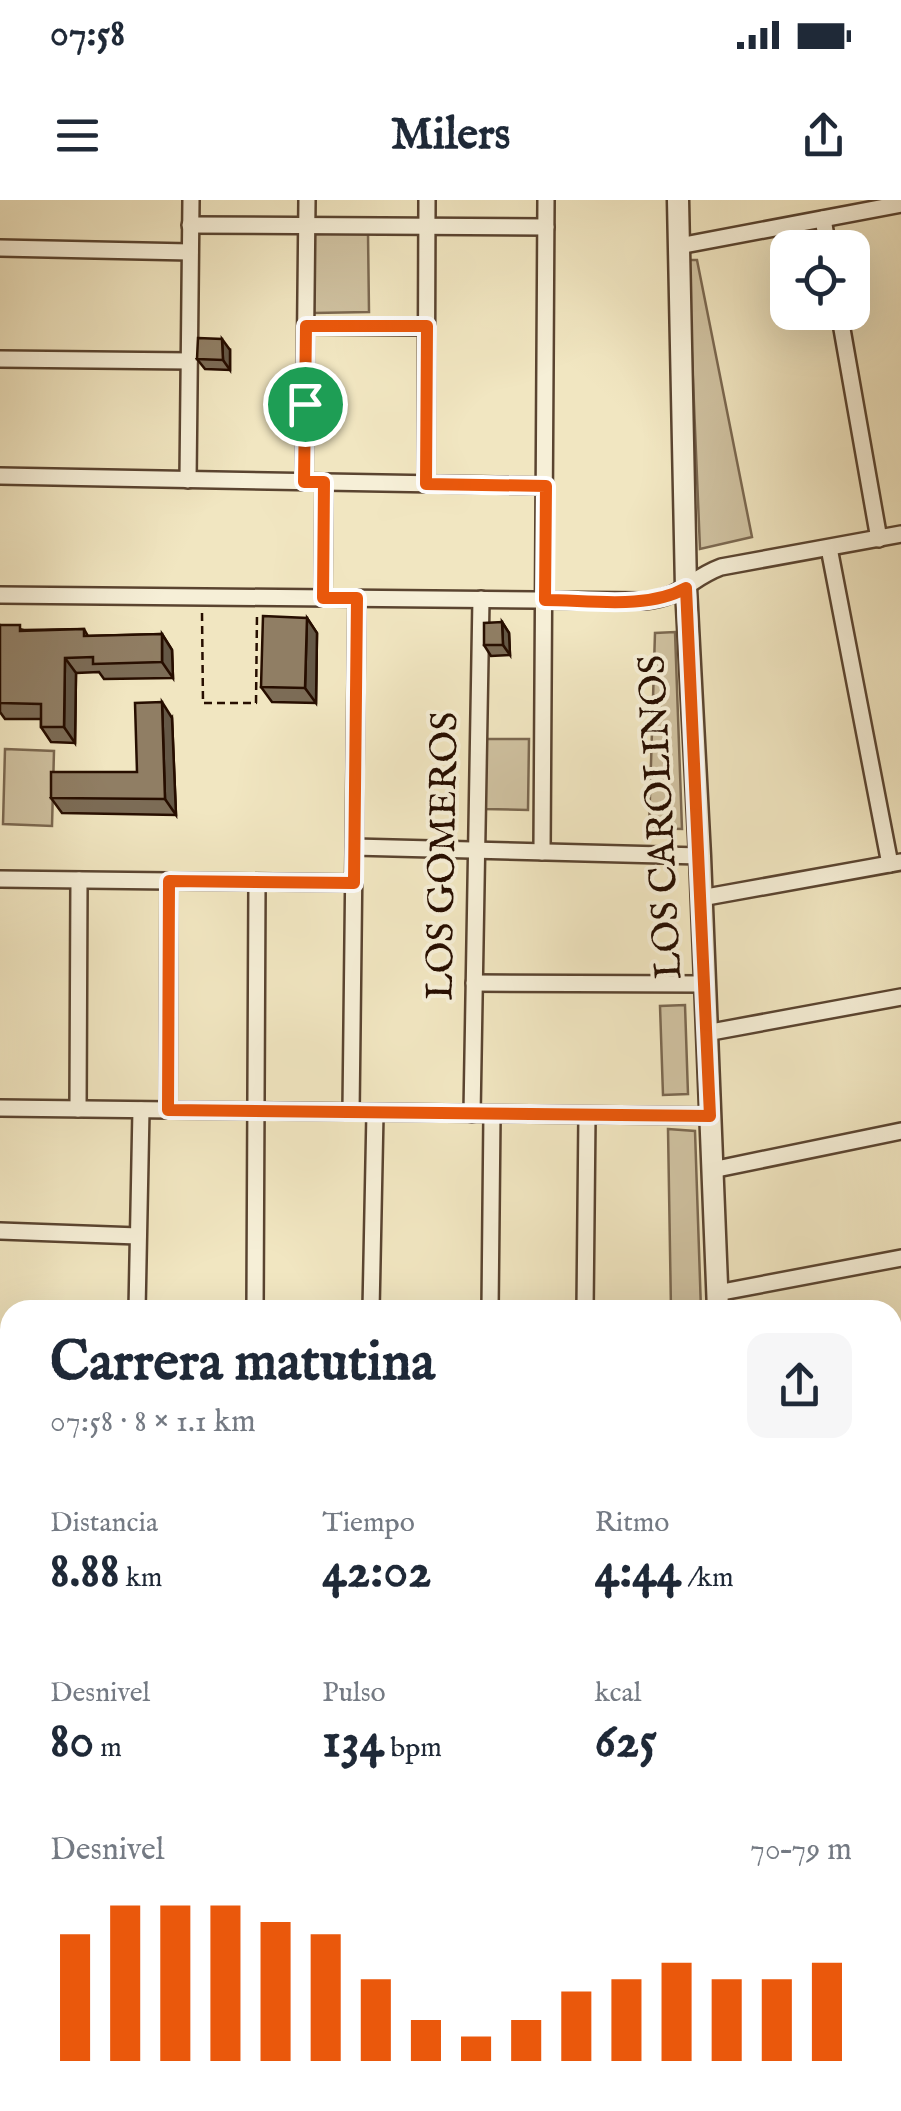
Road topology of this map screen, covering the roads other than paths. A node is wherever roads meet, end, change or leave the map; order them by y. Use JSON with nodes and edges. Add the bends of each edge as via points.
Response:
{"nodes":[{"id":1,"x":190,"y":200,"type":"edge"},
{"id":2,"x":307,"y":200,"type":"edge"},
{"id":3,"x":428,"y":200,"type":"edge"},
{"id":4,"x":546,"y":200,"type":"edge"},
{"id":5,"x":678,"y":200,"type":"edge"},
{"id":6,"x":901,"y":204,"type":"edge"},
{"id":7,"x":823,"y":219,"type":"junction"},
{"id":8,"x":190,"y":226,"type":"junction"},
{"id":9,"x":307,"y":226,"type":"junction"},
{"id":10,"x":427,"y":226,"type":"junction"},
{"id":11,"x":546,"y":227,"type":"junction"},
{"id":12,"x":825,"y":230,"type":"edge"},
{"id":13,"x":679,"y":246,"type":"junction"},
{"id":14,"x":0,"y":248,"type":"edge"},
{"id":15,"x":190,"y":252,"type":"junction"},
{"id":16,"x":306,"y":326,"type":"junction"},
{"id":17,"x":427,"y":326,"type":"junction"},
{"id":18,"x":842,"y":330,"type":"edge"},
{"id":19,"x":0,"y":359,"type":"edge"},
{"id":20,"x":189,"y":361,"type":"junction"},
{"id":21,"x":0,"y":476,"type":"edge"},
{"id":22,"x":188,"y":480,"type":"junction"},
{"id":23,"x":304,"y":482,"type":"junction"},
{"id":24,"x":324,"y":482,"type":"junction"},
{"id":25,"x":426,"y":484,"type":"junction"},
{"id":26,"x":546,"y":486,"type":"junction"},
{"id":27,"x":901,"y":534,"type":"edge"},
{"id":28,"x":879,"y":539,"type":"junction"},
{"id":29,"x":830,"y":548,"type":"junction"},
{"id":30,"x":686,"y":588,"type":"junction"},
{"id":31,"x":0,"y":595,"type":"edge"},
{"id":32,"x":323,"y":598,"type":"junction"},
{"id":33,"x":357,"y":598,"type":"junction"},
{"id":34,"x":481,"y":600,"type":"junction"},
{"id":35,"x":545,"y":600,"type":"junction"},
{"id":36,"x":354,"y":847,"type":"junction"},
{"id":37,"x":476,"y":850,"type":"junction"},
{"id":38,"x":542,"y":852,"type":"junction"},
{"id":39,"x":700,"y":856,"type":"junction"},
{"id":40,"x":896,"y":863,"type":"edge"},
{"id":41,"x":0,"y":879,"type":"edge"},
{"id":42,"x":79,"y":880,"type":"junction"},
{"id":43,"x":169,"y":881,"type":"junction"},
{"id":44,"x":258,"y":882,"type":"junction"},
{"id":45,"x":354,"y":883,"type":"junction"},
{"id":46,"x":701,"y":898,"type":"junction"},
{"id":47,"x":474,"y":983,"type":"junction"},
{"id":48,"x":705,"y":984,"type":"junction"},
{"id":49,"x":901,"y":997,"type":"edge"},
{"id":50,"x":706,"y":1034,"type":"junction"},
{"id":51,"x":0,"y":1108,"type":"edge"},
{"id":52,"x":78,"y":1109,"type":"junction"},
{"id":53,"x":141,"y":1110,"type":"junction"},
{"id":54,"x":168,"y":1110,"type":"junction"},
{"id":55,"x":256,"y":1111,"type":"junction"},
{"id":56,"x":352,"y":1112,"type":"junction"},
{"id":57,"x":375,"y":1113,"type":"junction"},
{"id":58,"x":472,"y":1114,"type":"junction"},
{"id":59,"x":492,"y":1114,"type":"junction"},
{"id":60,"x":587,"y":1115,"type":"junction"},
{"id":61,"x":710,"y":1116,"type":"junction"},
{"id":62,"x":901,"y":1131,"type":"edge"},
{"id":63,"x":712,"y":1170,"type":"junction"},
{"id":64,"x":0,"y":1231,"type":"edge"},
{"id":65,"x":138,"y":1236,"type":"junction"},
{"id":66,"x":901,"y":1258,"type":"edge"},
{"id":67,"x":136,"y":1300,"type":"edge"},
{"id":68,"x":255,"y":1300,"type":"edge"},
{"id":69,"x":371,"y":1300,"type":"edge"},
{"id":70,"x":490,"y":1300,"type":"edge"},
{"id":71,"x":584,"y":1300,"type":"edge"},
{"id":72,"x":718,"y":1300,"type":"edge"},
{"id":73,"x":726,"y":1300,"type":"edge"}],
"edges":[{"from":1,"to":8,"type":"street"},
{"from":2,"to":9,"type":"street"},
{"from":3,"to":10,"type":"street"},
{"from":4,"to":11,"type":"street"},
{"from":5,"to":13,"type":"street","name":"LOS CAROLINOS"},
{"from":6,"to":7,"type":"street"},
{"from":7,"to":12,"type":"street"},
{"from":7,"to":13,"type":"street"},
{"from":8,"to":9,"type":"street"},
{"from":8,"to":15,"type":"street"},
{"from":9,"to":10,"type":"street"},
{"from":9,"to":16,"type":"street"},
{"from":10,"to":11,"type":"street"},
{"from":10,"to":17,"type":"street"},
{"from":11,"to":26,"type":"street"},
{"from":13,"to":30,"type":"street","name":"LOS CAROLINOS"},
{"from":14,"to":15,"type":"street"},
{"from":15,"to":20,"type":"street"},
{"from":16,"to":17,"type":"street"},
{"from":16,"to":23,"type":"street"},
{"from":17,"to":25,"type":"street"},
{"from":18,"to":28,"type":"street"},
{"from":19,"to":20,"type":"street"},
{"from":20,"to":22,"type":"street"},
{"from":21,"to":22,"type":"street"},
{"from":22,"to":23,"type":"street"},
{"from":23,"to":24,"type":"street"},
{"from":24,"to":25,"type":"street"},
{"from":24,"to":32,"type":"street"},
{"from":25,"to":26,"type":"street"},
{"from":26,"to":35,"type":"street"},
{"from":27,"to":28,"type":"street"},
{"from":28,"to":29,"type":"street"},
{"from":29,"to":30,"type":"street","via":[[721,568]]},
{"from":29,"to":40,"type":"street"},
{"from":30,"to":35,"type":"street","via":[[645,601]]},
{"from":30,"to":39,"type":"street","name":"LOS CAROLINOS"},
{"from":31,"to":32,"type":"street"},
{"from":32,"to":33,"type":"street"},
{"from":33,"to":34,"type":"street"},
{"from":33,"to":36,"type":"street"},
{"from":34,"to":35,"type":"street"},
{"from":34,"to":37,"type":"street","name":"LOS GOMEROS"},
{"from":35,"to":38,"type":"street"},
{"from":36,"to":37,"type":"street"},
{"from":36,"to":45,"type":"street"},
{"from":37,"to":38,"type":"street"},
{"from":37,"to":47,"type":"street","name":"LOS GOMEROS"},
{"from":38,"to":39,"type":"street"},
{"from":39,"to":46,"type":"street","name":"LOS CAROLINOS"},
{"from":40,"to":46,"type":"street"},
{"from":41,"to":42,"type":"street"},
{"from":42,"to":43,"type":"street"},
{"from":42,"to":52,"type":"street"},
{"from":43,"to":44,"type":"street"},
{"from":43,"to":54,"type":"street"},
{"from":44,"to":45,"type":"street"},
{"from":44,"to":55,"type":"street"},
{"from":45,"to":56,"type":"street"},
{"from":46,"to":48,"type":"street","name":"LOS CAROLINOS"},
{"from":47,"to":48,"type":"street"},
{"from":47,"to":58,"type":"street","name":"LOS GOMEROS"},
{"from":48,"to":50,"type":"street","name":"LOS CAROLINOS"},
{"from":49,"to":50,"type":"street"},
{"from":50,"to":61,"type":"street","name":"LOS CAROLINOS"},
{"from":51,"to":52,"type":"street"},
{"from":52,"to":53,"type":"street"},
{"from":53,"to":54,"type":"street"},
{"from":53,"to":65,"type":"street"},
{"from":54,"to":55,"type":"street"},
{"from":55,"to":56,"type":"street"},
{"from":55,"to":68,"type":"street"},
{"from":56,"to":57,"type":"street"},
{"from":57,"to":58,"type":"street"},
{"from":57,"to":69,"type":"street"},
{"from":58,"to":59,"type":"street"},
{"from":59,"to":60,"type":"street"},
{"from":59,"to":70,"type":"street"},
{"from":60,"to":61,"type":"street"},
{"from":60,"to":71,"type":"street"},
{"from":61,"to":63,"type":"street","name":"LOS CAROLINOS"},
{"from":62,"to":63,"type":"street"},
{"from":63,"to":72,"type":"street","name":"LOS CAROLINOS"},
{"from":64,"to":65,"type":"street"},
{"from":65,"to":67,"type":"street"},
{"from":66,"to":73,"type":"street"}]}
